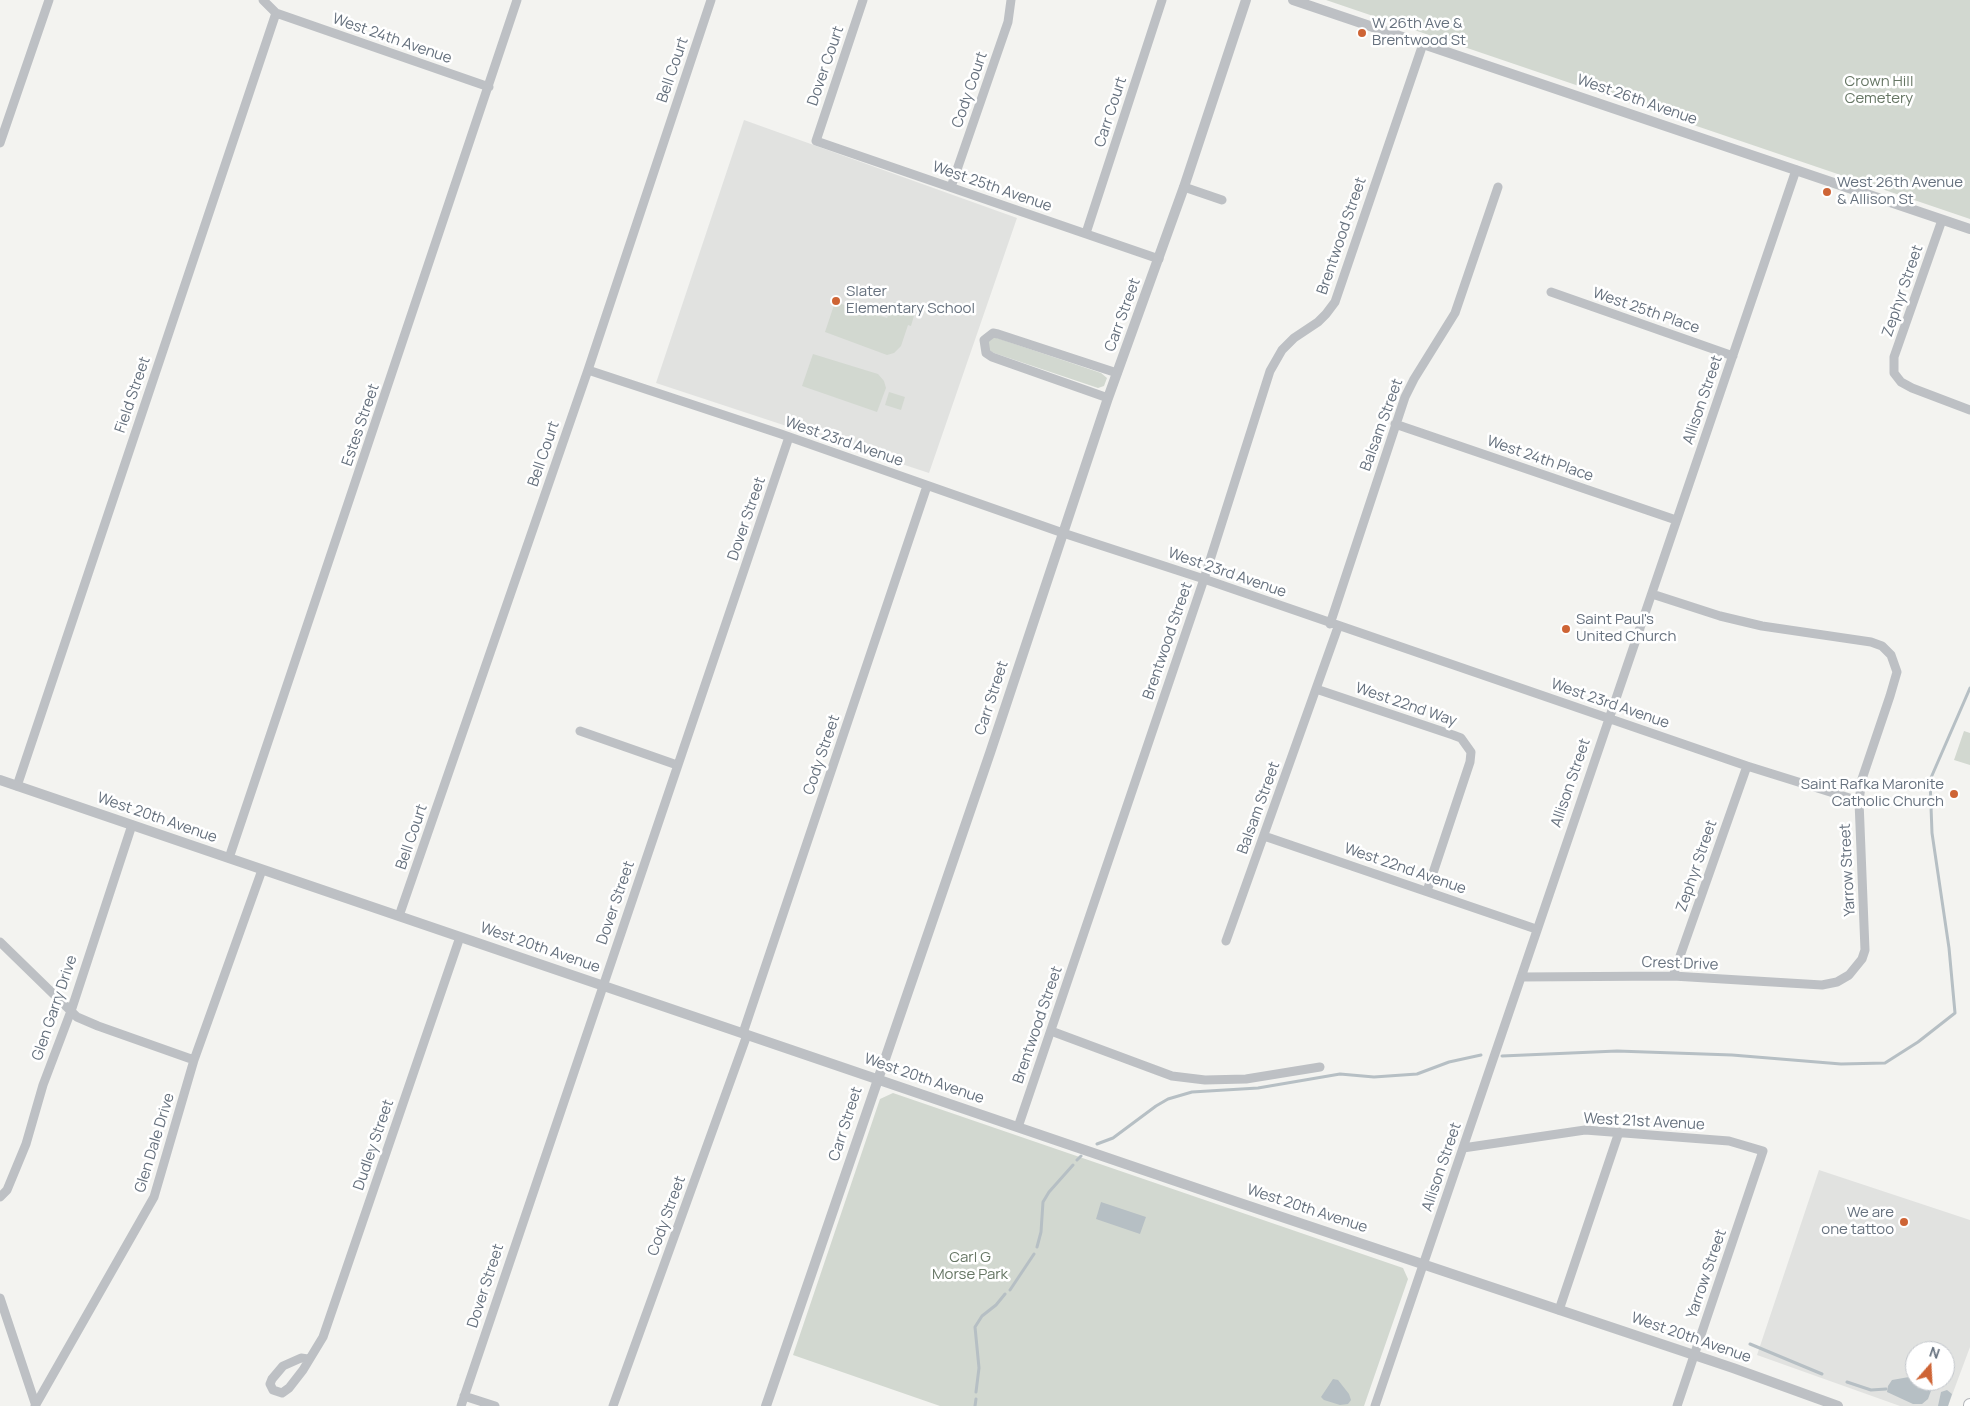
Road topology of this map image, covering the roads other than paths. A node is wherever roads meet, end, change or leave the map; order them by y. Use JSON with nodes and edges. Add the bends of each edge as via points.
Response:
{"nodes":[{"id":1,"x":48,"y":0,"type":"edge"},
{"id":2,"x":263,"y":0,"type":"edge"},
{"id":3,"x":517,"y":0,"type":"edge"},
{"id":4,"x":711,"y":0,"type":"edge"},
{"id":5,"x":863,"y":0,"type":"edge"},
{"id":6,"x":1011,"y":0,"type":"edge"},
{"id":7,"x":1162,"y":0,"type":"edge"},
{"id":8,"x":1246,"y":0,"type":"edge"},
{"id":9,"x":1293,"y":0,"type":"edge"},
{"id":10,"x":276,"y":14,"type":"junction"},
{"id":11,"x":1423,"y":44,"type":"junction"},
{"id":12,"x":489,"y":87,"type":"junction"},
{"id":13,"x":816,"y":141,"type":"joint"},
{"id":14,"x":0,"y":143,"type":"edge"},
{"id":15,"x":1796,"y":170,"type":"junction"},
{"id":16,"x":951,"y":187,"type":"junction"},
{"id":17,"x":1184,"y":187,"type":"junction"},
{"id":18,"x":1498,"y":187,"type":"dead end"},
{"id":19,"x":1222,"y":200,"type":"dead end"},
{"id":20,"x":1942,"y":220,"type":"junction"},
{"id":21,"x":1970,"y":230,"type":"edge"},
{"id":22,"x":1086,"y":232,"type":"junction"},
{"id":23,"x":1159,"y":259,"type":"junction"},
{"id":24,"x":1551,"y":292,"type":"dead end"},
{"id":25,"x":1733,"y":356,"type":"junction"},
{"id":26,"x":588,"y":370,"type":"junction"},
{"id":27,"x":1117,"y":373,"type":"junction"},
{"id":28,"x":1108,"y":398,"type":"junction"},
{"id":29,"x":1970,"y":410,"type":"edge"},
{"id":30,"x":1395,"y":424,"type":"junction"},
{"id":31,"x":789,"y":437,"type":"junction"},
{"id":32,"x":926,"y":486,"type":"junction"},
{"id":33,"x":1676,"y":520,"type":"junction"},
{"id":34,"x":1063,"y":533,"type":"junction"},
{"id":35,"x":1204,"y":579,"type":"junction"},
{"id":36,"x":1652,"y":594,"type":"junction"},
{"id":37,"x":1334,"y":625,"type":"junction"},
{"id":38,"x":1316,"y":690,"type":"junction"},
{"id":39,"x":1608,"y":718,"type":"junction"},
{"id":40,"x":580,"y":731,"type":"dead end"},
{"id":41,"x":677,"y":765,"type":"junction"},
{"id":42,"x":1747,"y":766,"type":"junction"},
{"id":43,"x":0,"y":780,"type":"edge"},
{"id":44,"x":16,"y":786,"type":"junction"},
{"id":45,"x":1858,"y":800,"type":"junction"},
{"id":46,"x":132,"y":825,"type":"junction"},
{"id":47,"x":1264,"y":836,"type":"junction"},
{"id":48,"x":229,"y":858,"type":"junction"},
{"id":49,"x":262,"y":870,"type":"junction"},
{"id":50,"x":1426,"y":891,"type":"junction"},
{"id":51,"x":399,"y":916,"type":"junction"},
{"id":52,"x":1536,"y":929,"type":"junction"},
{"id":53,"x":460,"y":937,"type":"junction"},
{"id":54,"x":1226,"y":941,"type":"dead end"},
{"id":55,"x":0,"y":942,"type":"edge"},
{"id":56,"x":1673,"y":976,"type":"junction"},
{"id":57,"x":1521,"y":977,"type":"junction"},
{"id":58,"x":1838,"y":982,"type":"joint"},
{"id":59,"x":602,"y":985,"type":"junction"},
{"id":60,"x":71,"y":1011,"type":"junction"},
{"id":61,"x":1051,"y":1031,"type":"junction"},
{"id":62,"x":745,"y":1034,"type":"junction"},
{"id":63,"x":194,"y":1060,"type":"junction"},
{"id":64,"x":1320,"y":1067,"type":"dead end"},
{"id":65,"x":877,"y":1079,"type":"junction"},
{"id":66,"x":1018,"y":1127,"type":"junction"},
{"id":67,"x":1619,"y":1132,"type":"junction"},
{"id":68,"x":1463,"y":1148,"type":"junction"},
{"id":69,"x":1763,"y":1152,"type":"joint"},
{"id":70,"x":0,"y":1197,"type":"edge"},
{"id":71,"x":1424,"y":1264,"type":"junction"},
{"id":72,"x":0,"y":1298,"type":"edge"},
{"id":73,"x":1560,"y":1310,"type":"junction"},
{"id":74,"x":1695,"y":1355,"type":"junction"},
{"id":75,"x":308,"y":1359,"type":"dead end"},
{"id":76,"x":464,"y":1396,"type":"junction"},
{"id":77,"x":1827,"y":1404,"type":"edge"},
{"id":78,"x":35,"y":1405,"type":"edge"},
{"id":79,"x":461,"y":1406,"type":"edge"},
{"id":80,"x":495,"y":1406,"type":"edge"},
{"id":81,"x":613,"y":1406,"type":"edge"},
{"id":82,"x":766,"y":1406,"type":"edge"},
{"id":83,"x":1375,"y":1406,"type":"edge"},
{"id":84,"x":1677,"y":1406,"type":"edge"},
{"id":85,"x":1838,"y":1406,"type":"edge"}],
"edges":[{"from":1,"to":14,"type":"street"},
{"from":2,"to":10,"type":"street","name":"West 24th Avenue"},
{"from":3,"to":12,"type":"street","name":"Estes Street"},
{"from":4,"to":26,"type":"street","name":"Bell Court"},
{"from":5,"to":13,"type":"street","name":"Dover Court"},
{"from":6,"to":16,"type":"street","name":"Cody Court","via":[[1008,22]]},
{"from":7,"to":22,"type":"street","name":"Carr Court"},
{"from":8,"to":17,"type":"street","name":"Carr Street"},
{"from":9,"to":11,"type":"street","name":"West 26th Avenue"},
{"from":10,"to":12,"type":"street","name":"West 24th Avenue"},
{"from":10,"to":44,"type":"street","name":"Field Street"},
{"from":11,"to":15,"type":"street","name":"West 26th Avenue"},
{"from":11,"to":35,"type":"street","name":"Brentwood Street","via":[[1335,302],[1318,322],[1282,350],[1270,371]]},
{"from":12,"to":48,"type":"street","name":"Estes Street"},
{"from":13,"to":16,"type":"street","name":"West 25th Avenue"},
{"from":15,"to":20,"type":"street","name":"West 26th Avenue"},
{"from":15,"to":25,"type":"street","name":"Allison Street"},
{"from":16,"to":22,"type":"street","name":"West 25th Avenue"},
{"from":17,"to":19,"type":"street"},
{"from":17,"to":23,"type":"street","name":"Carr Street"},
{"from":18,"to":30,"type":"street","name":"Balsam Street","via":[[1455,314],[1414,379]]},
{"from":20,"to":21,"type":"street","name":"West 26th Avenue"},
{"from":20,"to":29,"type":"street","name":"Zephyr Street","via":[[1894,357],[1894,373],[1912,388]]},
{"from":22,"to":23,"type":"street","name":"West 25th Avenue"},
{"from":23,"to":27,"type":"street","name":"Carr Street"},
{"from":24,"to":25,"type":"street","name":"West 25th Place"},
{"from":25,"to":33,"type":"street","name":"Allison Street"},
{"from":26,"to":31,"type":"street","name":"West 23rd Avenue"},
{"from":26,"to":51,"type":"street","name":"Bell Court"},
{"from":27,"to":28,"type":"street","name":"Carr Street"},
{"from":27,"to":28,"type":"street","via":[[998,334],[993,333],[984,340],[986,353],[992,357]]},
{"from":28,"to":34,"type":"street","name":"Carr Street"},
{"from":30,"to":33,"type":"street","name":"West 24th Place"},
{"from":30,"to":37,"type":"street","name":"Balsam Street"},
{"from":31,"to":32,"type":"street","name":"West 23rd Avenue"},
{"from":31,"to":41,"type":"street","name":"Dover Street"},
{"from":32,"to":34,"type":"street","name":"West 23rd Avenue"},
{"from":32,"to":62,"type":"street","name":"Cody Street"},
{"from":33,"to":36,"type":"street","name":"Allison Street"},
{"from":34,"to":35,"type":"street","name":"West 23rd Avenue"},
{"from":34,"to":65,"type":"street","name":"Carr Street"},
{"from":35,"to":37,"type":"street","name":"West 23rd Avenue"},
{"from":35,"to":61,"type":"street","name":"Brentwood Street"},
{"from":36,"to":39,"type":"street","name":"Allison Street"},
{"from":36,"to":45,"type":"street","name":"Yarrow Street","via":[[1762,626],[1871,642],[1891,654],[1897,672]]},
{"from":37,"to":38,"type":"street","name":"Balsam Street"},
{"from":37,"to":39,"type":"street","name":"West 23rd Avenue"},
{"from":38,"to":47,"type":"street","name":"Balsam Street"},
{"from":38,"to":50,"type":"street","name":"West 22nd Way","via":[[1461,738],[1471,752]]},
{"from":39,"to":42,"type":"street","name":"West 23rd Avenue"},
{"from":39,"to":52,"type":"street","name":"Allison Street"},
{"from":40,"to":41,"type":"street"},
{"from":41,"to":59,"type":"street","name":"Dover Street"},
{"from":42,"to":45,"type":"street","name":"West 23rd Avenue"},
{"from":42,"to":56,"type":"street","name":"Zephyr Street"},
{"from":43,"to":44,"type":"street","name":"West 20th Avenue"},
{"from":44,"to":46,"type":"street","name":"West 20th Avenue"},
{"from":45,"to":58,"type":"street","name":"Yarrow Street","via":[[1866,950],[1855,969]]},
{"from":46,"to":48,"type":"street","name":"West 20th Avenue"},
{"from":46,"to":60,"type":"street","name":"Glen Garry Drive"},
{"from":47,"to":50,"type":"street","name":"West 22nd Avenue"},
{"from":47,"to":54,"type":"street","name":"Balsam Street"},
{"from":48,"to":49,"type":"street","name":"West 20th Avenue"},
{"from":49,"to":51,"type":"street","name":"West 20th Avenue"},
{"from":49,"to":63,"type":"street","name":"Glen Dale Drive"},
{"from":50,"to":52,"type":"street","name":"West 22nd Avenue"},
{"from":51,"to":53,"type":"street","name":"West 20th Avenue"},
{"from":52,"to":57,"type":"street","name":"Allison Street"},
{"from":53,"to":59,"type":"street","name":"West 20th Avenue"},
{"from":53,"to":75,"type":"street","name":"Dudley Street","via":[[323,1337]]},
{"from":55,"to":60,"type":"street"},
{"from":56,"to":57,"type":"street","name":"Crest Drive"},
{"from":56,"to":58,"type":"street","name":"Crest Drive","via":[[1822,985]]},
{"from":57,"to":68,"type":"street","name":"Allison Street"},
{"from":59,"to":62,"type":"street","name":"West 20th Avenue"},
{"from":59,"to":76,"type":"street","name":"Dover Street"},
{"from":60,"to":63,"type":"street","via":[[98,1026]]},
{"from":60,"to":70,"type":"street","name":"Glen Garry Drive","via":[[43,1085],[26,1144],[7,1190]]},
{"from":61,"to":64,"type":"street","via":[[1172,1076],[1246,1080]]},
{"from":61,"to":66,"type":"street","name":"Brentwood Street"},
{"from":62,"to":65,"type":"street","name":"West 20th Avenue"},
{"from":62,"to":81,"type":"street","name":"Cody Street"},
{"from":63,"to":78,"type":"street","name":"Glen Dale Drive","via":[[154,1198]]},
{"from":65,"to":66,"type":"street","name":"West 20th Avenue"},
{"from":65,"to":82,"type":"street","name":"Carr Street"},
{"from":66,"to":71,"type":"street","name":"West 20th Avenue"},
{"from":67,"to":68,"type":"street","name":"West 21st Avenue","via":[[1585,1130]]},
{"from":67,"to":69,"type":"street","name":"West 21st Avenue","via":[[1729,1141]]},
{"from":67,"to":73,"type":"street"},
{"from":68,"to":71,"type":"street","name":"Allison Street"},
{"from":69,"to":74,"type":"street","name":"Yarrow Street"},
{"from":71,"to":73,"type":"street","name":"West 20th Avenue"},
{"from":71,"to":83,"type":"street","name":"Allison Street"},
{"from":72,"to":78,"type":"street"},
{"from":73,"to":74,"type":"street","name":"West 20th Avenue"},
{"from":74,"to":77,"type":"street","name":"West 20th Avenue"},
{"from":74,"to":84,"type":"street","name":"Yarrow Street"},
{"from":76,"to":79,"type":"street","name":"Dover Street"},
{"from":76,"to":80,"type":"street"},
{"from":77,"to":85,"type":"street","name":"West 20th Avenue"}]}
